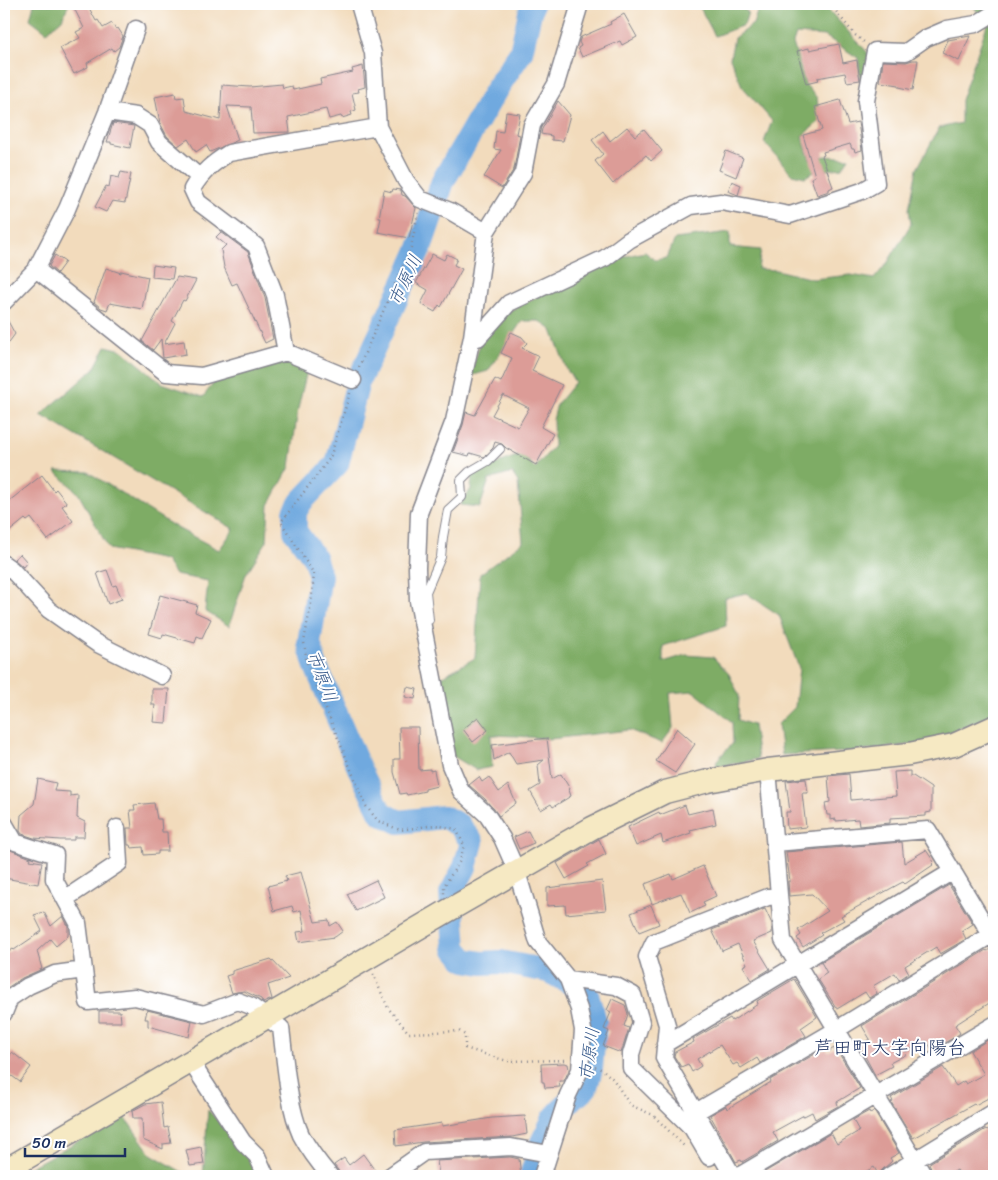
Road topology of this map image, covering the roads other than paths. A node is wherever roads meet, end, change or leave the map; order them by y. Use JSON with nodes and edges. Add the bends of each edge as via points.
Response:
{"nodes":[{"id":1,"x":359,"y":4,"type":"edge"},
{"id":2,"x":580,"y":4,"type":"edge"},
{"id":3,"x":994,"y":13,"type":"edge"},
{"id":4,"x":136,"y":29,"type":"dead end"},
{"id":5,"x":107,"y":112,"type":"junction"},
{"id":6,"x":378,"y":127,"type":"junction"},
{"id":7,"x":199,"y":178,"type":"junction"},
{"id":8,"x":486,"y":232,"type":"junction"},
{"id":9,"x":36,"y":269,"type":"junction"},
{"id":10,"x":4,"y":302,"type":"edge"},
{"id":11,"x":472,"y":337,"type":"junction"},
{"id":12,"x":286,"y":352,"type":"junction"},
{"id":13,"x":354,"y":380,"type":"road end"},
{"id":14,"x":500,"y":449,"type":"dead end"},
{"id":15,"x":4,"y":564,"type":"edge"},
{"id":16,"x":423,"y":629,"type":"junction"},
{"id":17,"x":162,"y":676,"type":"dead end"},
{"id":18,"x":994,"y":727,"type":"edge"},
{"id":19,"x":768,"y":770,"type":"junction"},
{"id":20,"x":4,"y":823,"type":"edge"},
{"id":21,"x":117,"y":828,"type":"dead end"},
{"id":22,"x":775,"y":843,"type":"junction"},
{"id":23,"x":953,"y":871,"type":"junction"},
{"id":24,"x":517,"y":872,"type":"junction"},
{"id":25,"x":779,"y":896,"type":"junction"},
{"id":26,"x":65,"y":899,"type":"junction"},
{"id":27,"x":993,"y":937,"type":"edge"},
{"id":28,"x":798,"y":965,"type":"junction"},
{"id":29,"x":84,"y":970,"type":"junction"},
{"id":30,"x":568,"y":979,"type":"junction"},
{"id":31,"x":4,"y":1013,"type":"edge"},
{"id":32,"x":268,"y":1017,"type":"junction"},
{"id":33,"x":994,"y":1025,"type":"edge"},
{"id":34,"x":836,"y":1030,"type":"junction"},
{"id":35,"x":665,"y":1044,"type":"junction"},
{"id":36,"x":190,"y":1062,"type":"junction"},
{"id":37,"x":876,"y":1096,"type":"junction"},
{"id":38,"x":696,"y":1112,"type":"junction"},
{"id":39,"x":994,"y":1112,"type":"edge"},
{"id":40,"x":549,"y":1154,"type":"junction"},
{"id":41,"x":915,"y":1161,"type":"junction"},
{"id":42,"x":4,"y":1171,"type":"edge"},
{"id":43,"x":266,"y":1176,"type":"edge"},
{"id":44,"x":330,"y":1176,"type":"edge"},
{"id":45,"x":390,"y":1176,"type":"edge"},
{"id":46,"x":542,"y":1176,"type":"edge"},
{"id":47,"x":721,"y":1176,"type":"edge"},
{"id":48,"x":733,"y":1176,"type":"edge"},
{"id":49,"x":739,"y":1176,"type":"edge"},
{"id":50,"x":889,"y":1176,"type":"edge"},
{"id":51,"x":924,"y":1176,"type":"edge"}],
"edges":[{"from":1,"to":6,"type":"street","via":[[373,52]]},
{"from":2,"to":8,"type":"street","via":[[556,84],[532,124],[523,173]]},
{"from":3,"to":11,"type":"street","via":[[976,24],[948,29],[926,38],[906,52],[875,51],[866,102],[876,183],[862,191],[790,215],[722,202],[691,206],[629,240],[605,258],[509,304],[478,338]]},
{"from":4,"to":5,"type":"street"},
{"from":5,"to":7,"type":"street","via":[[136,116],[150,125],[159,142]]},
{"from":5,"to":9,"type":"street","via":[[67,209]]},
{"from":6,"to":7,"type":"street","via":[[229,153]]},
{"from":6,"to":8,"type":"street","via":[[406,181],[420,199],[450,211]]},
{"from":7,"to":12,"type":"street","via":[[192,189],[198,202],[256,246],[275,295]]},
{"from":8,"to":11,"type":"street"},
{"from":9,"to":10,"type":"street"},
{"from":9,"to":12,"type":"street","via":[[166,373],[202,376]]},
{"from":11,"to":16,"type":"street","via":[[454,422],[419,513],[417,577]]},
{"from":12,"to":13,"type":"street"},
{"from":14,"to":16,"type":"lane","via":[[461,480],[462,497],[448,510],[441,557],[426,592],[430,624]]},
{"from":15,"to":17,"type":"street","via":[[49,610],[96,643]]},
{"from":16,"to":24,"type":"street","via":[[450,765],[461,791],[487,814]]},
{"from":18,"to":19,"type":"street","via":[[954,745],[909,754]]},
{"from":19,"to":22,"type":"street"},
{"from":19,"to":24,"type":"street","via":[[665,792],[592,828]]},
{"from":20,"to":26,"type":"street","via":[[15,842],[55,855],[54,878]]},
{"from":21,"to":26,"type":"street","via":[[119,863]]},
{"from":22,"to":23,"type":"street","via":[[928,830]]},
{"from":22,"to":25,"type":"street"},
{"from":23,"to":27,"type":"street"},
{"from":23,"to":28,"type":"street"},
{"from":24,"to":30,"type":"street","via":[[538,942]]},
{"from":24,"to":32,"type":"street"},
{"from":25,"to":28,"type":"street","via":[[783,940]]},
{"from":25,"to":35,"type":"street","via":[[768,897],[654,942],[647,957],[667,1025]]},
{"from":26,"to":29,"type":"street","via":[[78,923]]},
{"from":27,"to":34,"type":"street"},
{"from":28,"to":34,"type":"street"},
{"from":28,"to":35,"type":"street"},
{"from":29,"to":31,"type":"street","via":[[56,974],[28,986],[10,998]]},
{"from":29,"to":32,"type":"street","via":[[88,1002],[135,997],[204,1014],[238,1001]]},
{"from":30,"to":40,"type":"street","via":[[583,1030],[580,1070],[568,1094]]},
{"from":30,"to":47,"type":"street","via":[[616,986],[633,996],[641,1022],[631,1054],[631,1068],[692,1128]]},
{"from":32,"to":36,"type":"street"},
{"from":32,"to":44,"type":"street","via":[[281,1028],[300,1133]]},
{"from":33,"to":37,"type":"street"},
{"from":34,"to":37,"type":"street"},
{"from":34,"to":38,"type":"street"},
{"from":35,"to":38,"type":"street","via":[[664,1058]]},
{"from":36,"to":42,"type":"street"},
{"from":36,"to":43,"type":"street","via":[[243,1142],[257,1156]]},
{"from":37,"to":41,"type":"street"},
{"from":37,"to":49,"type":"street"},
{"from":38,"to":48,"type":"street"},
{"from":39,"to":41,"type":"street"},
{"from":40,"to":45,"type":"street","via":[[511,1147],[424,1152]]},
{"from":40,"to":46,"type":"street"},
{"from":41,"to":50,"type":"street"},
{"from":41,"to":51,"type":"street"}]}
